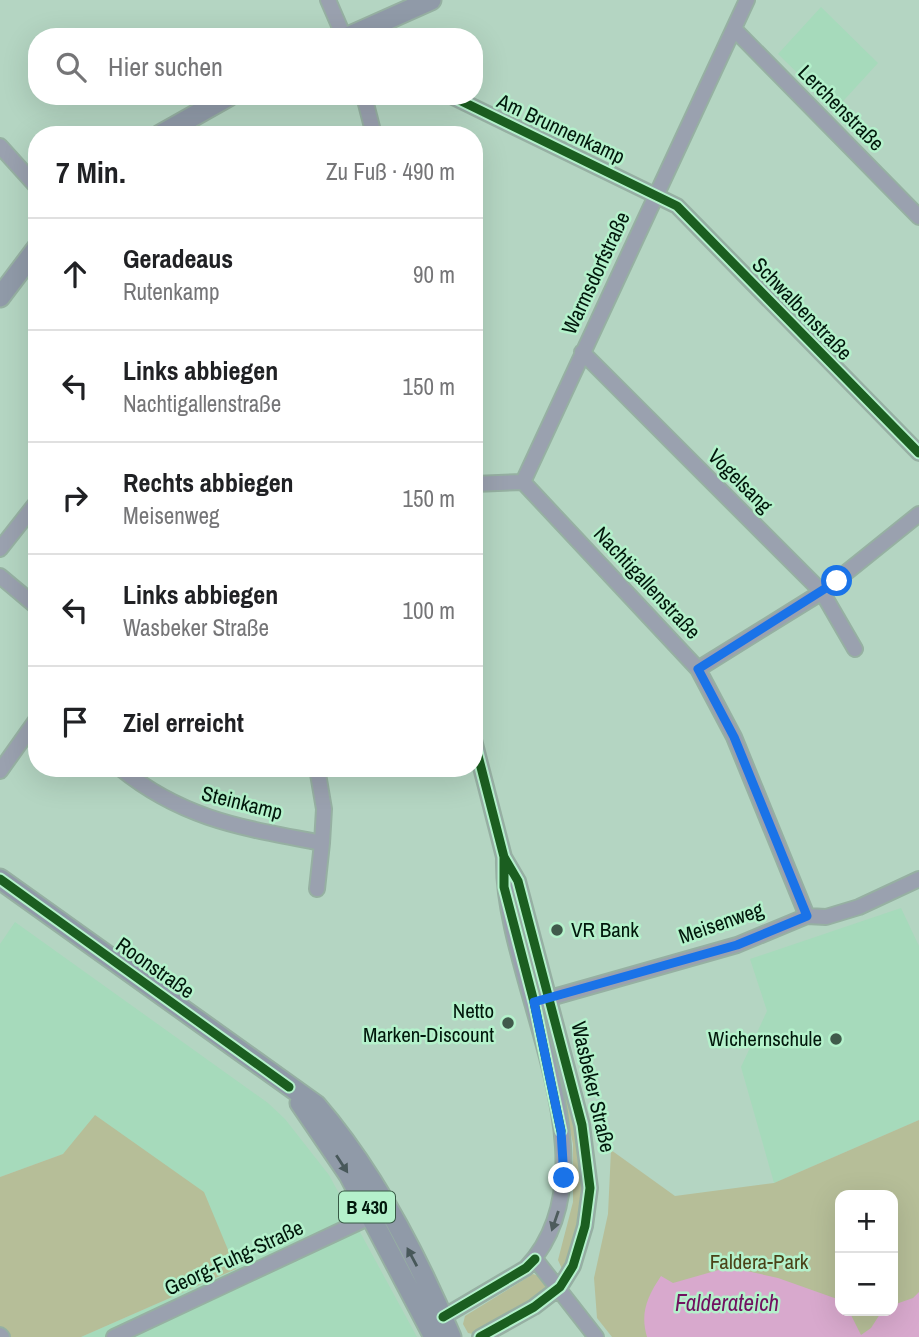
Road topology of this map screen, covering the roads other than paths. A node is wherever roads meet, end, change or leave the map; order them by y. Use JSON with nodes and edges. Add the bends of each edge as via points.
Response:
{"nodes":[{"id":1,"x":328,"y":0,"type":"edge"},
{"id":2,"x":431,"y":0,"type":"edge"},
{"id":3,"x":747,"y":0,"type":"edge"},
{"id":4,"x":342,"y":28,"type":"edge"},
{"id":5,"x":367,"y":28,"type":"edge"},
{"id":6,"x":734,"y":29,"type":"junction"},
{"id":7,"x":213,"y":105,"type":"edge"},
{"id":8,"x":366,"y":105,"type":"edge"},
{"id":9,"x":470,"y":105,"type":"edge"},
{"id":10,"x":176,"y":126,"type":"edge"},
{"id":11,"x":372,"y":126,"type":"edge"},
{"id":12,"x":0,"y":146,"type":"edge"},
{"id":13,"x":28,"y":177,"type":"edge"},
{"id":14,"x":656,"y":194,"type":"junction"},
{"id":15,"x":919,"y":217,"type":"edge"},
{"id":16,"x":28,"y":260,"type":"edge"},
{"id":17,"x":0,"y":297,"type":"edge"},
{"id":18,"x":582,"y":352,"type":"junction"},
{"id":19,"x":919,"y":453,"type":"edge"},
{"id":20,"x":523,"y":482,"type":"junction"},
{"id":21,"x":483,"y":484,"type":"edge"},
{"id":22,"x":28,"y":513,"type":"edge"},
{"id":23,"x":919,"y":514,"type":"edge"},
{"id":24,"x":0,"y":549,"type":"edge"},
{"id":25,"x":0,"y":576,"type":"edge"},
{"id":26,"x":822,"y":592,"type":"junction"},
{"id":27,"x":28,"y":599,"type":"edge"},
{"id":28,"x":855,"y":649,"type":"dead end"},
{"id":29,"x":698,"y":669,"type":"junction"},
{"id":30,"x":28,"y":732,"type":"edge"},
{"id":31,"x":0,"y":771,"type":"edge"},
{"id":32,"x":483,"y":774,"type":"edge"},
{"id":33,"x":132,"y":777,"type":"edge"},
{"id":34,"x":319,"y":777,"type":"edge"},
{"id":35,"x":322,"y":843,"type":"junction"},
{"id":36,"x":505,"y":857,"type":"junction"},
{"id":37,"x":0,"y":879,"type":"edge"},
{"id":38,"x":919,"y":879,"type":"edge"},
{"id":39,"x":317,"y":889,"type":"dead end"},
{"id":40,"x":807,"y":916,"type":"junction"},
{"id":41,"x":549,"y":998,"type":"junction"},
{"id":42,"x":534,"y":1002,"type":"junction"},
{"id":43,"x":289,"y":1087,"type":"junction"},
{"id":44,"x":372,"y":1216,"type":"junction"},
{"id":45,"x":535,"y":1259,"type":"junction"},
{"id":46,"x":560,"y":1287,"type":"junction"},
{"id":47,"x":440,"y":1331,"type":"edge"},
{"id":48,"x":114,"y":1337,"type":"edge"},
{"id":49,"x":480,"y":1337,"type":"edge"},
{"id":50,"x":596,"y":1337,"type":"edge"}],
"edges":[{"from":1,"to":4,"type":"street"},
{"from":2,"to":5,"type":"main road"},
{"from":3,"to":6,"type":"street","name":"Warmsdorfstraße"},
{"from":6,"to":14,"type":"street","name":"Warmsdorfstraße"},
{"from":6,"to":15,"type":"street","name":"Lerchenstraße"},
{"from":7,"to":10,"type":"main road"},
{"from":8,"to":11,"type":"street"},
{"from":9,"to":14,"type":"street","name":"Am Brunnenkamp"},
{"from":12,"to":13,"type":"street"},
{"from":14,"to":18,"type":"street","name":"Warmsdorfstraße"},
{"from":14,"to":19,"type":"street","name":"Schwalbenstraße","via":[[677,206]]},
{"from":16,"to":17,"type":"main road"},
{"from":18,"to":20,"type":"street","name":"Warmsdorfstraße"},
{"from":18,"to":26,"type":"street","name":"Vogelsang"},
{"from":20,"to":21,"type":"street"},
{"from":20,"to":29,"type":"street","name":"Nachtigallenstraße"},
{"from":22,"to":24,"type":"street"},
{"from":23,"to":26,"type":"street"},
{"from":25,"to":27,"type":"street"},
{"from":26,"to":28,"type":"street","name":"Vogelsang"},
{"from":26,"to":29,"type":"street"},
{"from":29,"to":40,"type":"street","name":"Nachtigallenstraße","via":[[734,737]]},
{"from":30,"to":31,"type":"street"},
{"from":32,"to":36,"type":"street","name":"Wasbeker Straße"},
{"from":33,"to":35,"type":"street","name":"Steinkamp","via":[[165,801],[201,816]]},
{"from":34,"to":35,"type":"street","via":[[324,809]]},
{"from":35,"to":39,"type":"street"},
{"from":36,"to":41,"type":"street","name":"Wasbeker Straße","via":[[518,881]]},
{"from":36,"to":42,"type":"street","name":"Wasbeker Straße","via":[[504,887]]},
{"from":37,"to":43,"type":"main road","name":"Roonstraße","number":"B 430"},
{"from":38,"to":40,"type":"street","name":"Meisenweg","via":[[837,914]]},
{"from":40,"to":41,"type":"street","name":"Meisenweg","via":[[737,945]]},
{"from":41,"to":42,"type":"street","name":"Meisenweg"},
{"from":41,"to":46,"type":"street","name":"Wasbeker Straße","via":[[582,1125],[590,1188],[573,1266]]},
{"from":42,"to":45,"type":"street","name":"Wasbeker Straße","one_way":true,"via":[[561,1131],[564,1178],[548,1241]]},
{"from":43,"to":44,"type":"main road","name":"Roonstraße","number":"B 430","one_way":true},
{"from":47,"to":43,"type":"main road","name":"Roonstraße","number":"B 430","one_way":true,"via":[[372,1182],[316,1104]]},
{"from":44,"to":47,"type":"main road","name":"Roonstraße","number":"B 430"},
{"from":44,"to":48,"type":"street","name":"Georg-Fuhg-Straße"},
{"from":45,"to":46,"type":"street"},
{"from":45,"to":47,"type":"street","name":"Wasbeker Straße"},
{"from":46,"to":49,"type":"street","name":"Wasbeker Straße"},
{"from":46,"to":50,"type":"street"}]}
